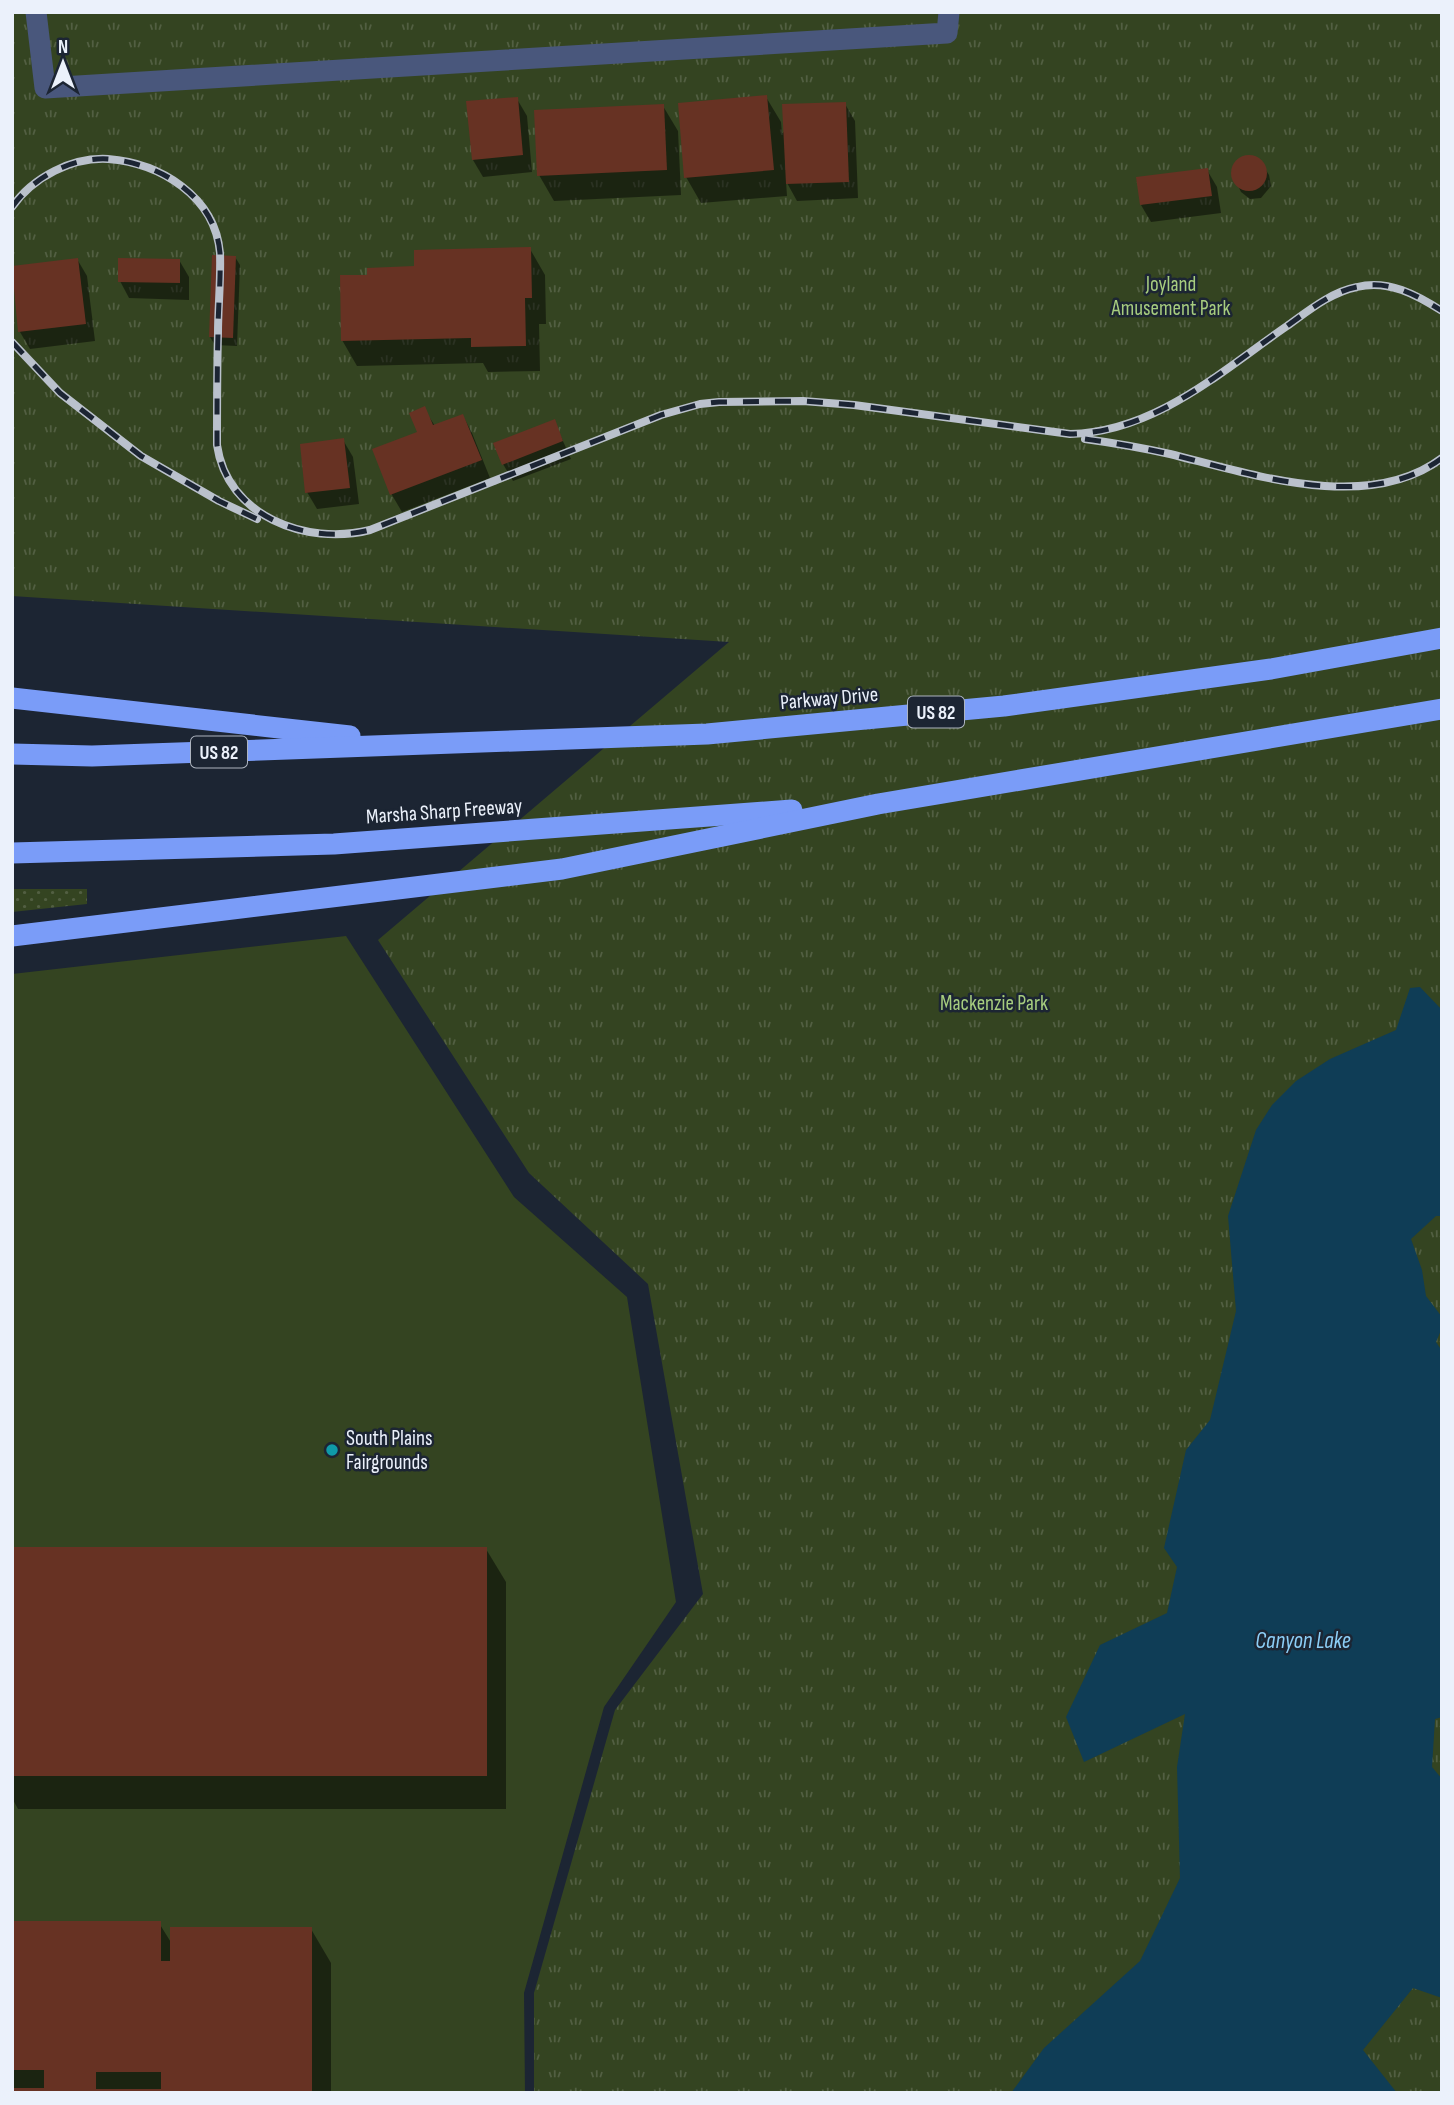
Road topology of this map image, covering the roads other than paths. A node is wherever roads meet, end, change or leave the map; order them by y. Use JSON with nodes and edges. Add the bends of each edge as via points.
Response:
{"nodes":[{"id":1,"x":37,"y":12,"type":"edge"},
{"id":2,"x":949,"y":12,"type":"edge"},
{"id":3,"x":1442,"y":638,"type":"edge"},
{"id":4,"x":12,"y":698,"type":"edge"},
{"id":5,"x":1442,"y":709,"type":"edge"},
{"id":6,"x":426,"y":744,"type":"junction"},
{"id":7,"x":12,"y":754,"type":"edge"},
{"id":8,"x":878,"y":804,"type":"junction"},
{"id":9,"x":12,"y":853,"type":"edge"},
{"id":10,"x":12,"y":936,"type":"edge"}],
"edges":[{"from":1,"to":2,"type":"lane","via":[[45,88],[947,33]]},
{"from":3,"to":6,"type":"highway","name":"Parkway Drive","number":"US 82","via":[[1270,669],[1004,706],[707,734]]},
{"from":4,"to":6,"type":"highway"},
{"from":5,"to":8,"type":"highway"},
{"from":6,"to":7,"type":"highway","number":"US 82","via":[[92,756]]},
{"from":8,"to":9,"type":"highway","name":"Marsha Sharp Freeway","via":[[334,844]]},
{"from":8,"to":10,"type":"highway","via":[[562,869]]}]}
